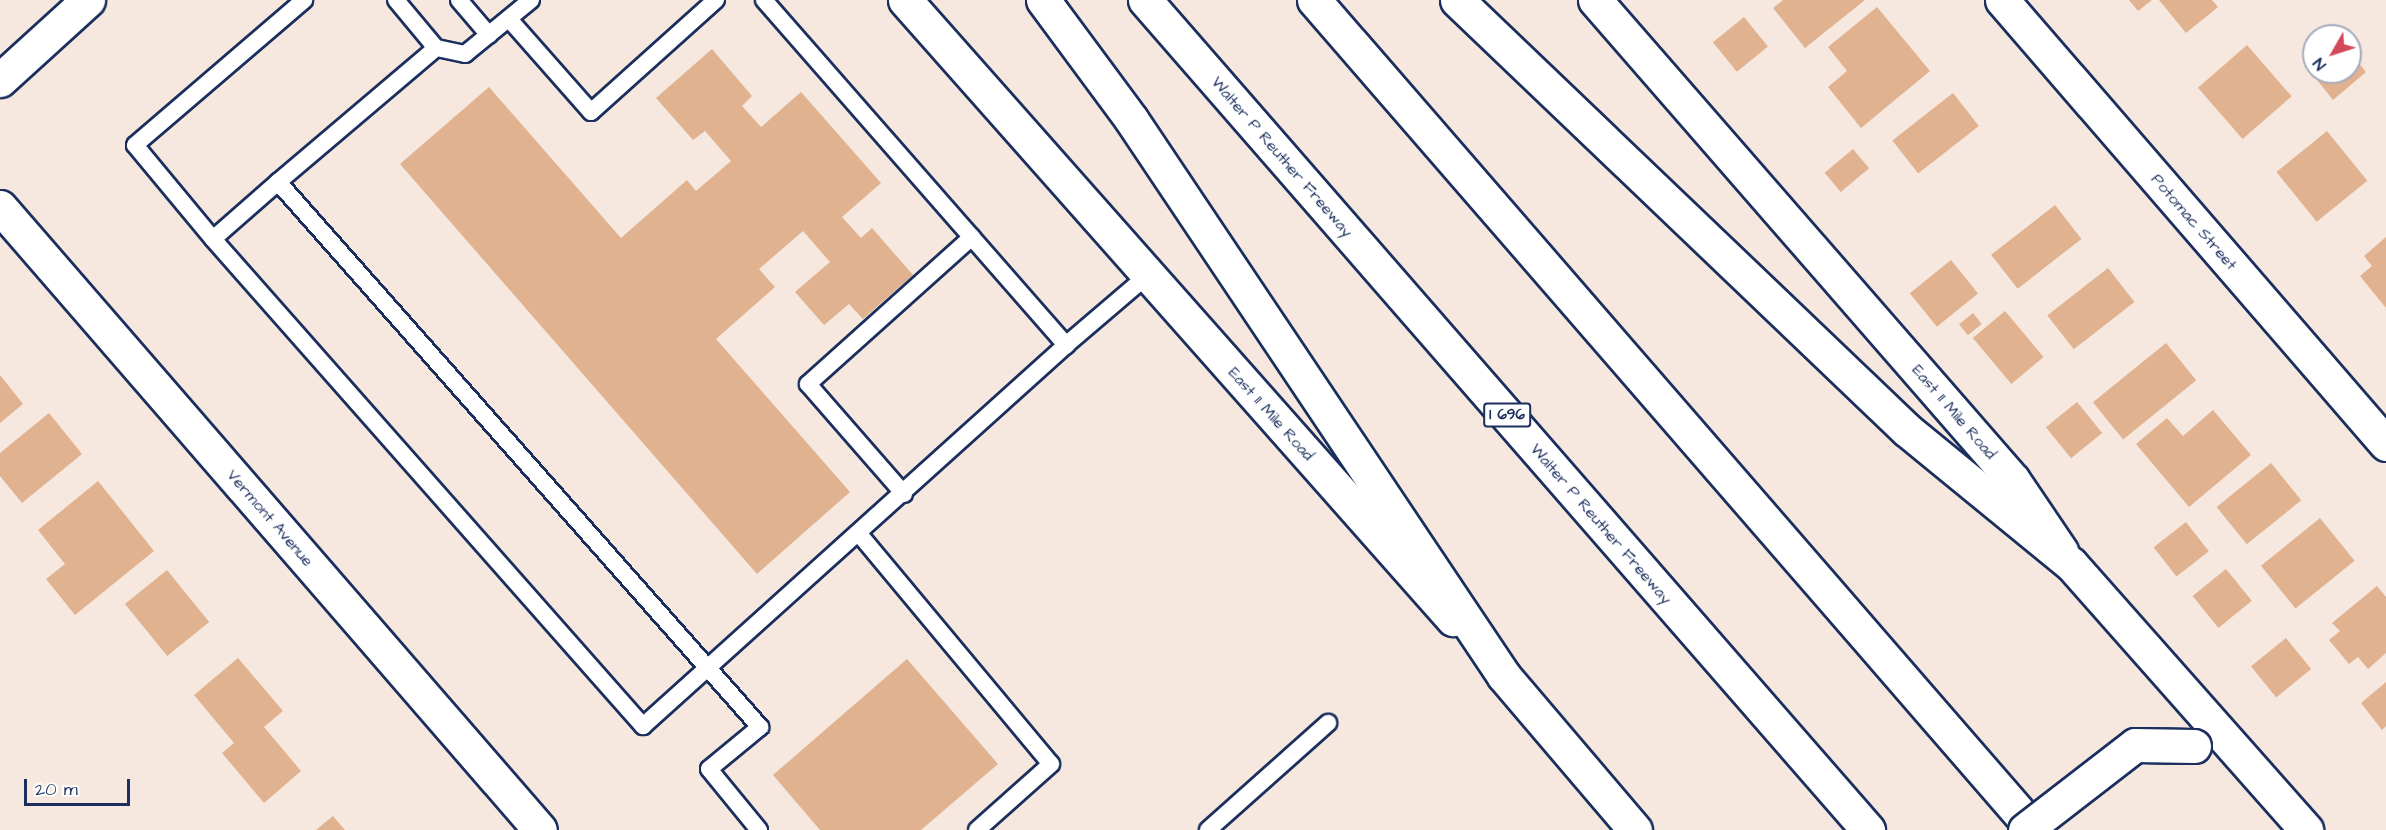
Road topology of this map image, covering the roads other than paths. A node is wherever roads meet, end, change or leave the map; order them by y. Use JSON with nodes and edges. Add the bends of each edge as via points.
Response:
{"nodes":[{"id":1,"x":88,"y":0,"type":"edge"},
{"id":2,"x":304,"y":0,"type":"edge"},
{"id":3,"x":396,"y":0,"type":"edge"},
{"id":4,"x":459,"y":0,"type":"edge"},
{"id":5,"x":531,"y":0,"type":"edge"},
{"id":6,"x":716,"y":0,"type":"edge"},
{"id":7,"x":764,"y":0,"type":"edge"},
{"id":8,"x":905,"y":0,"type":"edge"},
{"id":9,"x":1043,"y":0,"type":"edge"},
{"id":10,"x":1145,"y":0,"type":"edge"},
{"id":11,"x":1314,"y":0,"type":"edge"},
{"id":12,"x":1457,"y":0,"type":"edge"},
{"id":13,"x":1595,"y":0,"type":"edge"},
{"id":14,"x":2002,"y":0,"type":"edge"},
{"id":15,"x":509,"y":19,"type":"junction"},
{"id":16,"x":489,"y":35,"type":"junction"},
{"id":17,"x":436,"y":48,"type":"junction"},
{"id":18,"x":0,"y":80,"type":"edge"},
{"id":19,"x":278,"y":182,"type":"junction"},
{"id":20,"x":0,"y":207,"type":"edge"},
{"id":21,"x":972,"y":237,"type":"junction"},
{"id":22,"x":213,"y":239,"type":"junction"},
{"id":23,"x":1148,"y":275,"type":"junction"},
{"id":24,"x":1066,"y":345,"type":"junction"},
{"id":25,"x":2386,"y":444,"type":"edge"},
{"id":26,"x":904,"y":494,"type":"junction"},
{"id":27,"x":860,"y":535,"type":"junction"},
{"id":28,"x":2071,"y":564,"type":"junction"},
{"id":29,"x":713,"y":669,"type":"junction"},
{"id":30,"x":1504,"y":676,"type":"junction"},
{"id":31,"x":1328,"y":723,"type":"dead end"},
{"id":32,"x":2250,"y":763,"type":"junction"},
{"id":33,"x":540,"y":830,"type":"edge"},
{"id":34,"x":759,"y":830,"type":"edge"},
{"id":35,"x":977,"y":830,"type":"edge"},
{"id":36,"x":1208,"y":830,"type":"edge"},
{"id":37,"x":1635,"y":830,"type":"edge"},
{"id":38,"x":1868,"y":830,"type":"edge"},
{"id":39,"x":2025,"y":830,"type":"edge"},
{"id":40,"x":2034,"y":830,"type":"edge"},
{"id":41,"x":2306,"y":830,"type":"edge"}],
"edges":[{"from":1,"to":18,"type":"main road"},
{"from":2,"to":22,"type":"lane","via":[[135,145]]},
{"from":3,"to":17,"type":"lane"},
{"from":4,"to":16,"type":"lane"},
{"from":5,"to":15,"type":"lane"},
{"from":6,"to":15,"type":"lane","via":[[591,112]]},
{"from":7,"to":21,"type":"lane"},
{"from":8,"to":23,"type":"main road","name":"East 11 Mile Road"},
{"from":9,"to":30,"type":"main road","via":[[1131,118]]},
{"from":10,"to":38,"type":"main road","name":"Walter P Reuther Freeway","number":"I 696"},
{"from":11,"to":40,"type":"main road"},
{"from":12,"to":28,"type":"main road","via":[[1907,430]]},
{"from":13,"to":28,"type":"main road","name":"East 11 Mile Road","via":[[2013,480]]},
{"from":14,"to":25,"type":"main road","name":"Potomac Street"},
{"from":15,"to":16,"type":"lane"},
{"from":16,"to":17,"type":"lane","via":[[465,54]]},
{"from":17,"to":19,"type":"lane"},
{"from":19,"to":22,"type":"lane"},
{"from":19,"to":29,"type":"lane"},
{"from":20,"to":33,"type":"main road","name":"Vermont Avenue"},
{"from":21,"to":24,"type":"lane"},
{"from":21,"to":26,"type":"lane","via":[[808,384]]},
{"from":22,"to":29,"type":"lane","via":[[643,726]]},
{"from":23,"to":24,"type":"lane"},
{"from":23,"to":30,"type":"main road","name":"East 11 Mile Road"},
{"from":24,"to":26,"type":"lane"},
{"from":26,"to":27,"type":"lane"},
{"from":27,"to":29,"type":"lane"},
{"from":27,"to":35,"type":"lane","via":[[1051,764]]},
{"from":28,"to":32,"type":"main road","name":"East 11 Mile Road"},
{"from":29,"to":34,"type":"lane","via":[[760,727],[710,769]]},
{"from":30,"to":37,"type":"main road","name":"East 11 Mile Road"},
{"from":31,"to":36,"type":"lane"},
{"from":32,"to":39,"type":"main road","bridge":true,"via":[[2194,746],[2135,745]]},
{"from":32,"to":41,"type":"main road","name":"East 11 Mile Road"}]}
